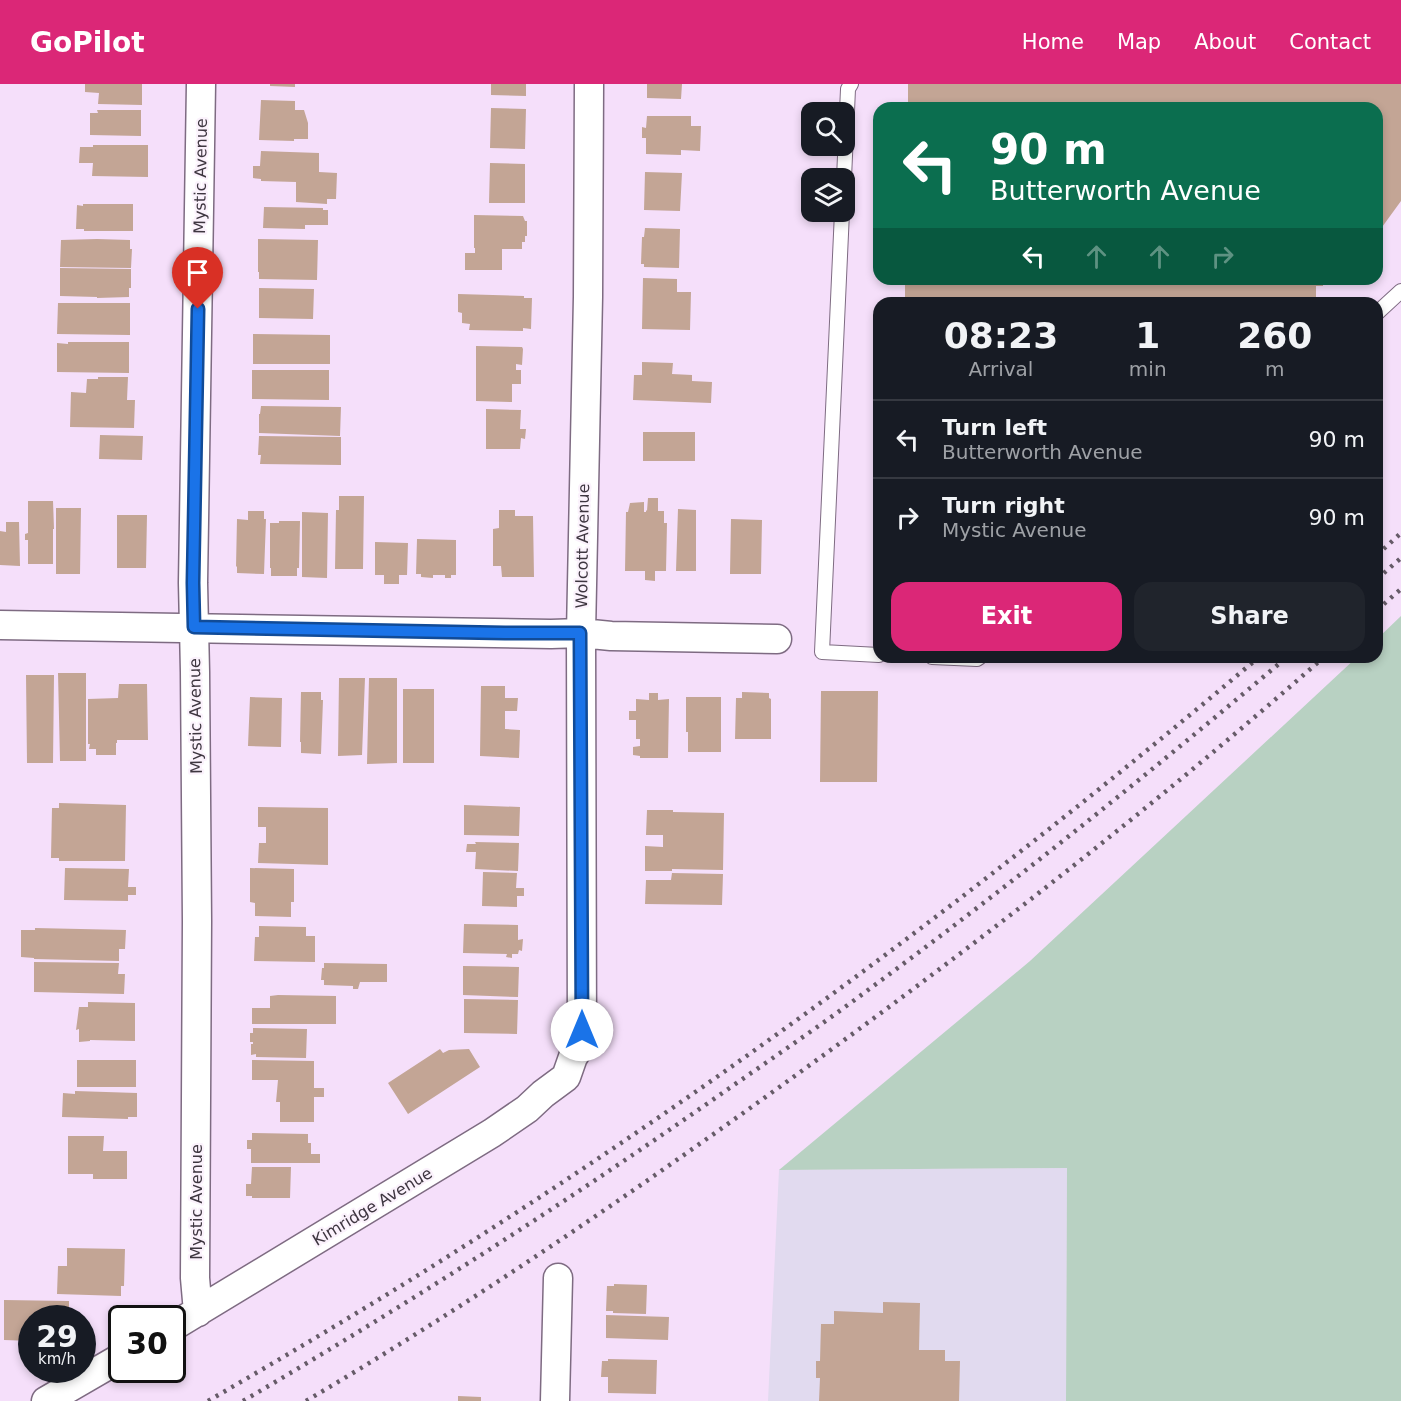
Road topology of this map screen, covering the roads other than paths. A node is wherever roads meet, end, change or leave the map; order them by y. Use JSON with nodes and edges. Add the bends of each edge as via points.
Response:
{"nodes":[{"id":1,"x":201,"y":84,"type":"edge"},
{"id":2,"x":589,"y":84,"type":"edge"},
{"id":3,"x":851,"y":84,"type":"edge"},
{"id":4,"x":844,"y":168,"type":"edge"},
{"id":5,"x":842,"y":222,"type":"edge"},
{"id":6,"x":1401,"y":291,"type":"edge"},
{"id":7,"x":1383,"y":308,"type":"edge"},
{"id":8,"x":0,"y":625,"type":"edge"},
{"id":9,"x":194,"y":627,"type":"junction"},
{"id":10,"x":580,"y":633,"type":"junction"},
{"id":11,"x":777,"y":639,"type":"dead end"},
{"id":12,"x":873,"y":655,"type":"edge"},
{"id":13,"x":566,"y":1077,"type":"joint"},
{"id":14,"x":558,"y":1278,"type":"dead end"},
{"id":15,"x":198,"y":1312,"type":"junction"},
{"id":16,"x":186,"y":1319,"type":"edge"},
{"id":17,"x":108,"y":1365,"type":"edge"},
{"id":18,"x":46,"y":1401,"type":"edge"},
{"id":19,"x":555,"y":1401,"type":"edge"}],
"edges":[{"from":1,"to":9,"type":"street","name":"Mystic Avenue"},
{"from":2,"to":10,"type":"street","name":"Wolcott Avenue"},
{"from":3,"to":4,"type":"lane"},
{"from":5,"to":12,"type":"lane","via":[[822,652]]},
{"from":6,"to":7,"type":"lane"},
{"from":8,"to":9,"type":"street"},
{"from":9,"to":10,"type":"street"},
{"from":9,"to":15,"type":"street","name":"Mystic Avenue"},
{"from":10,"to":11,"type":"street"},
{"from":10,"to":13,"type":"street","name":"Wolcott Avenue","via":[[582,1042]]},
{"from":13,"to":15,"type":"street","name":"Kimridge Avenue","via":[[492,1133]]},
{"from":14,"to":19,"type":"street"},
{"from":15,"to":16,"type":"street","name":"Kimridge Avenue"},
{"from":17,"to":18,"type":"street"}]}
